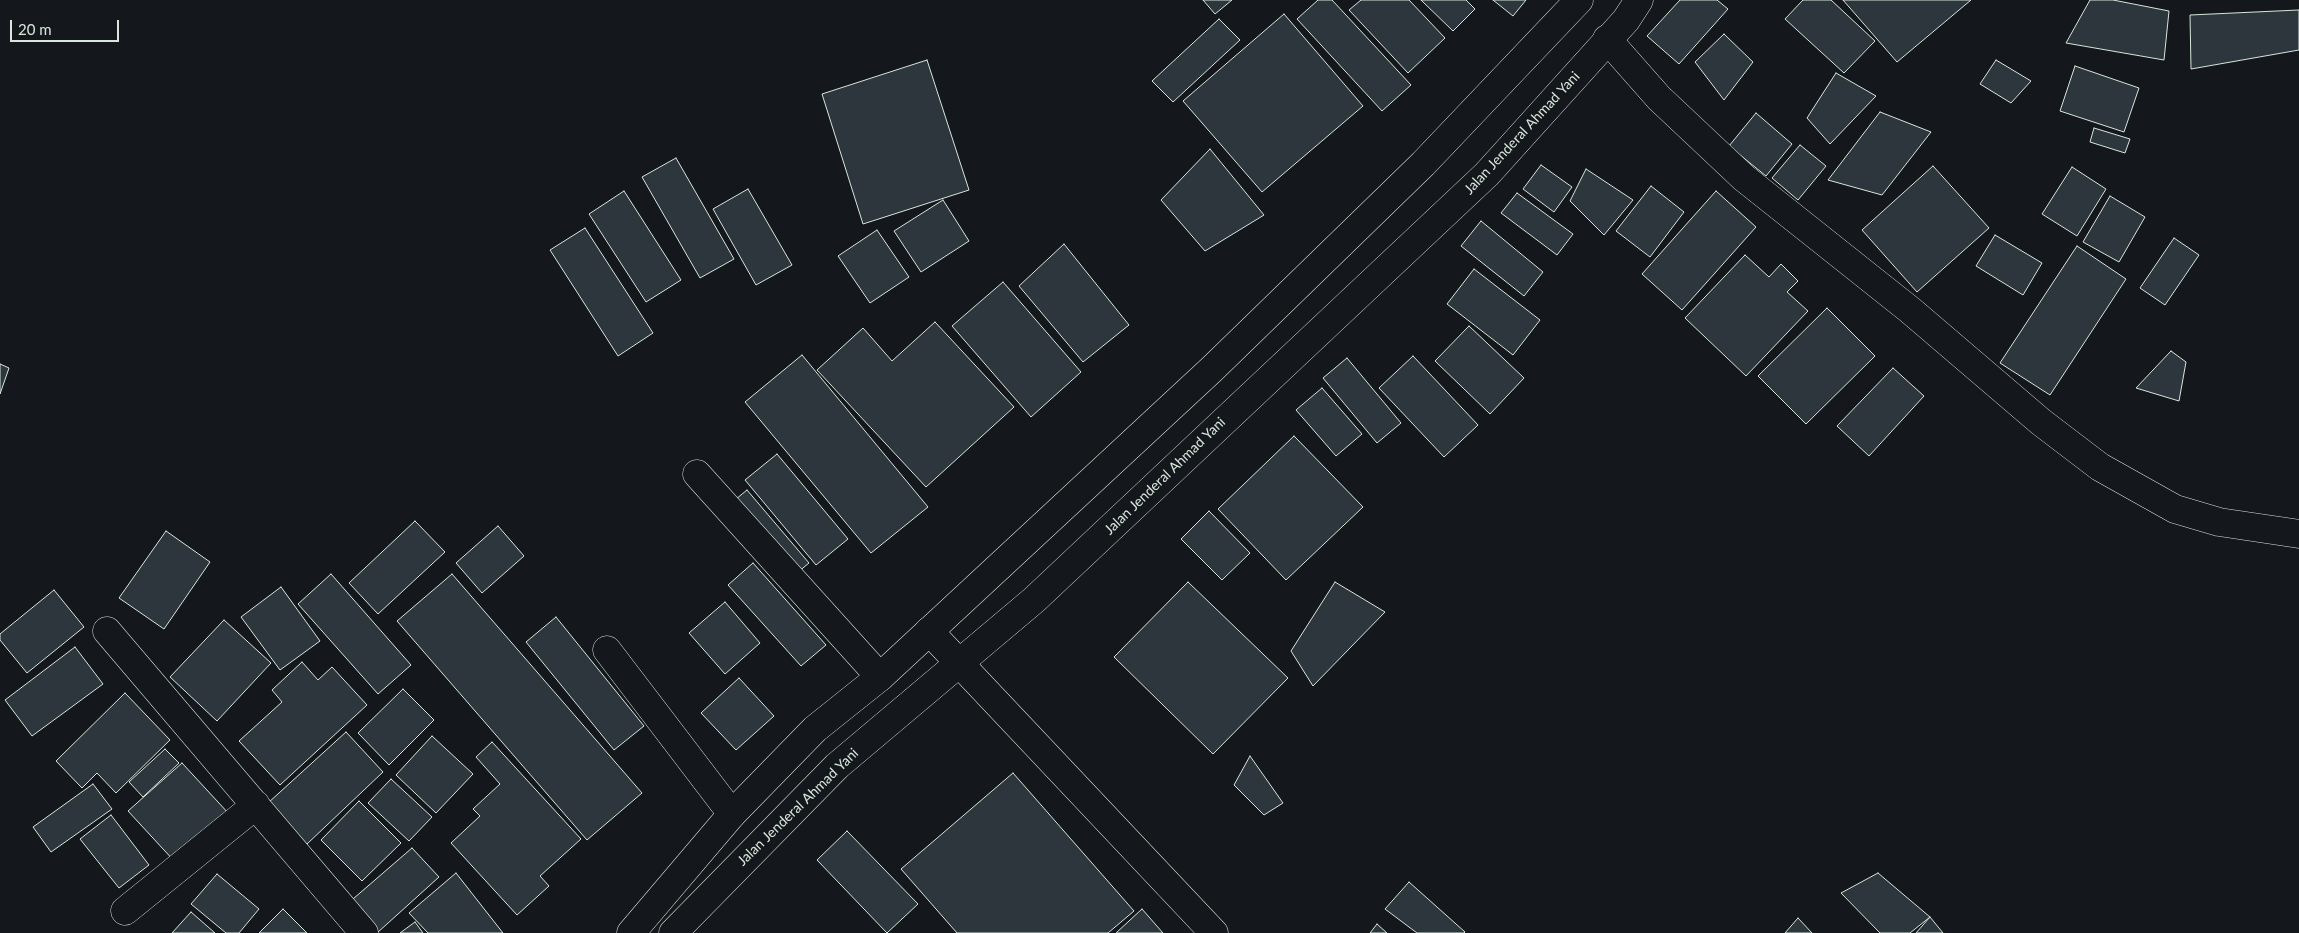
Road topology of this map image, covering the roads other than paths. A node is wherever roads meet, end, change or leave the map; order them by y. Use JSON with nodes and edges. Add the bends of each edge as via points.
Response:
{"nodes":[{"id":1,"x":1579,"y":0,"type":"edge"},
{"id":2,"x":1638,"y":0,"type":"edge"},
{"id":3,"x":1607,"y":39,"type":"junction"},
{"id":4,"x":697,"y":474,"type":"dead end"},
{"id":5,"x":2299,"y":534,"type":"edge"},
{"id":6,"x":107,"y":631,"type":"dead end"},
{"id":7,"x":930,"y":631,"type":"junction"},
{"id":8,"x":607,"y":650,"type":"dead end"},
{"id":9,"x":960,"y":664,"type":"junction"},
{"id":10,"x":880,"y":677,"type":"junction"},
{"id":11,"x":256,"y":805,"type":"junction"},
{"id":12,"x":732,"y":814,"type":"junction"},
{"id":13,"x":125,"y":911,"type":"dead end"},
{"id":14,"x":364,"y":933,"type":"edge"},
{"id":15,"x":631,"y":933,"type":"edge"},
{"id":16,"x":673,"y":933,"type":"edge"},
{"id":17,"x":1214,"y":933,"type":"edge"}],
"edges":[{"from":1,"to":7,"type":"main road","via":[[1423,164],[1212,370]]},
{"from":2,"to":3,"type":"main road","name":"Jalan Jenderal Ahmad Yani","via":[[1626,20]]},
{"from":3,"to":5,"type":"main road","via":[[1659,98],[1744,178],[2100,467],[2175,509],[2219,522]]},
{"from":3,"to":9,"type":"main road","name":"Jalan Jenderal Ahmad Yani","via":[[1487,174],[1034,600]]},
{"from":4,"to":10,"type":"main road"},
{"from":6,"to":11,"type":"main road"},
{"from":7,"to":9,"type":"main road"},
{"from":7,"to":10,"type":"main road"},
{"from":8,"to":12,"type":"main road"},
{"from":9,"to":16,"type":"main road","name":"Jalan Jenderal Ahmad Yani","via":[[837,766]]},
{"from":9,"to":17,"type":"main road"},
{"from":10,"to":12,"type":"main road","via":[[815,729]]},
{"from":11,"to":13,"type":"main road"},
{"from":11,"to":14,"type":"main road"},
{"from":12,"to":15,"type":"main road"}]}
